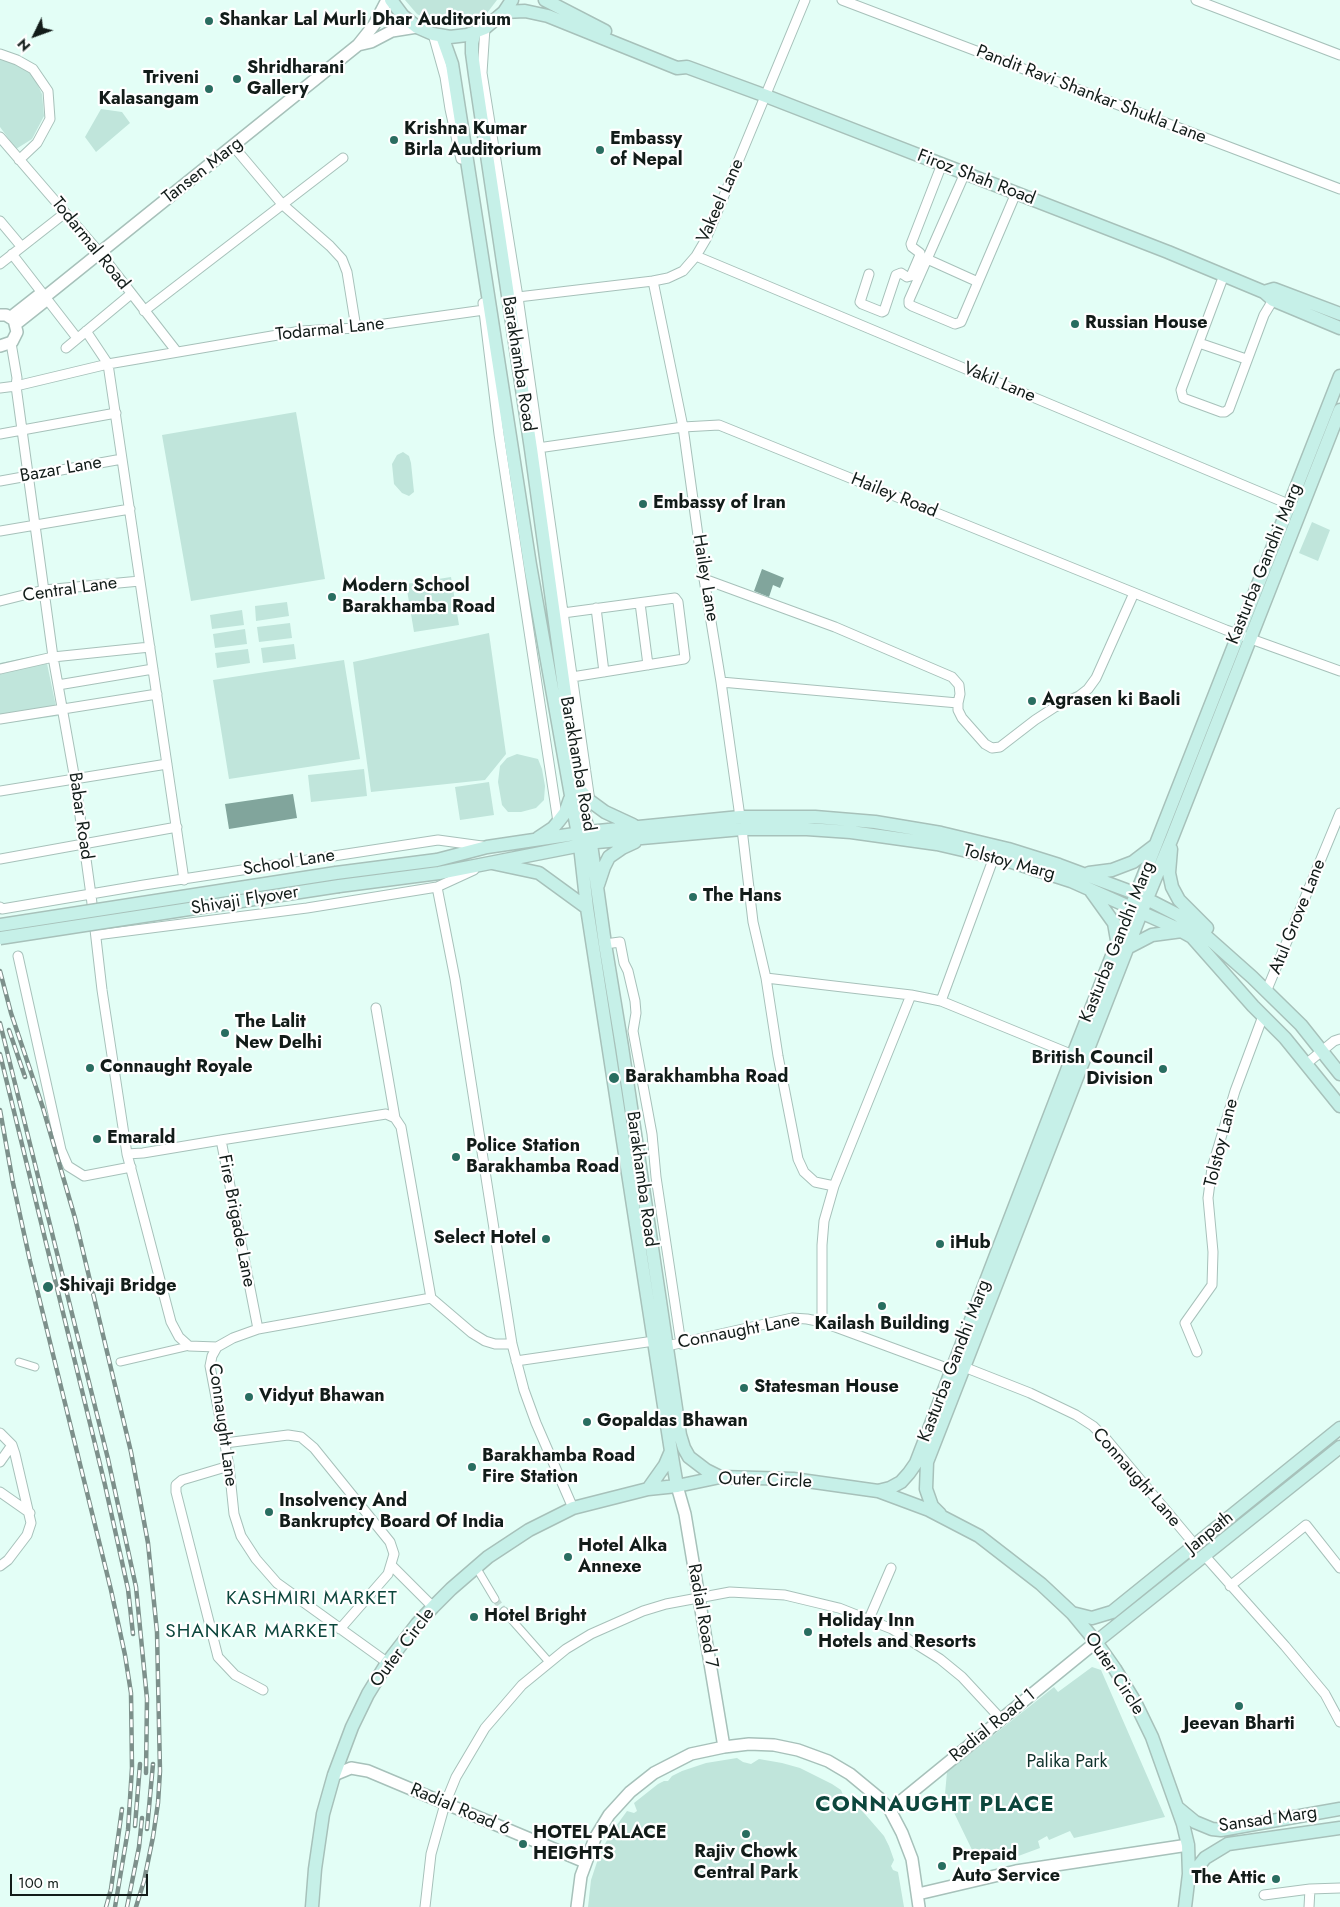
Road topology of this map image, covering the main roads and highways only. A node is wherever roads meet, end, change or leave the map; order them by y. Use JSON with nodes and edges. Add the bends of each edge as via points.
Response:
{"nodes":[{"id":1,"x":391,"y":0,"type":"edge"},
{"id":2,"x":512,"y":0,"type":"edge"},
{"id":3,"x":545,"y":0,"type":"edge"},
{"id":4,"x":504,"y":12,"type":"junction"},
{"id":5,"x":480,"y":30,"type":"junction"},
{"id":6,"x":437,"y":35,"type":"junction"},
{"id":7,"x":687,"y":67,"type":"junction"},
{"id":8,"x":1268,"y":296,"type":"junction"},
{"id":9,"x":1340,"y":314,"type":"edge"},
{"id":10,"x":1340,"y":328,"type":"edge"},
{"id":11,"x":1340,"y":376,"type":"edge"},
{"id":12,"x":1340,"y":410,"type":"edge"},
{"id":13,"x":1331,"y":429,"type":"edge"},
{"id":14,"x":1295,"y":507,"type":"junction"},
{"id":15,"x":574,"y":792,"type":"junction"},
{"id":16,"x":741,"y":823,"type":"junction"},
{"id":17,"x":640,"y":833,"type":"junction"},
{"id":18,"x":1172,"y":838,"type":"junction"},
{"id":19,"x":584,"y":839,"type":"junction"},
{"id":20,"x":531,"y":842,"type":"junction"},
{"id":21,"x":1156,"y":844,"type":"junction"},
{"id":22,"x":490,"y":863,"type":"junction"},
{"id":23,"x":1081,"y":873,"type":"junction"},
{"id":24,"x":597,"y":889,"type":"junction"},
{"id":25,"x":1090,"y":889,"type":"junction"},
{"id":26,"x":1142,"y":896,"type":"junction"},
{"id":27,"x":587,"y":908,"type":"junction"},
{"id":28,"x":1136,"y":910,"type":"junction"},
{"id":29,"x":0,"y":925,"type":"edge"},
{"id":30,"x":1182,"y":931,"type":"junction"},
{"id":31,"x":0,"y":938,"type":"edge"},
{"id":32,"x":1122,"y":944,"type":"junction"},
{"id":33,"x":1252,"y":977,"type":"junction"},
{"id":34,"x":1340,"y":1074,"type":"edge"},
{"id":35,"x":1340,"y":1106,"type":"edge"},
{"id":36,"x":958,"y":1368,"type":"junction"},
{"id":37,"x":1340,"y":1428,"type":"edge"},
{"id":38,"x":1340,"y":1447,"type":"edge"},
{"id":39,"x":671,"y":1451,"type":"junction"},
{"id":40,"x":720,"y":1477,"type":"junction"},
{"id":41,"x":677,"y":1486,"type":"junction"},
{"id":42,"x":648,"y":1489,"type":"junction"},
{"id":43,"x":878,"y":1491,"type":"junction"},
{"id":44,"x":946,"y":1518,"type":"junction"},
{"id":45,"x":1072,"y":1613,"type":"junction"},
{"id":46,"x":1096,"y":1642,"type":"junction"},
{"id":47,"x":1175,"y":1804,"type":"junction"},
{"id":48,"x":1340,"y":1809,"type":"edge"},
{"id":49,"x":1340,"y":1828,"type":"edge"},
{"id":50,"x":1228,"y":1830,"type":"junction"},
{"id":51,"x":1230,"y":1844,"type":"junction"},
{"id":52,"x":1187,"y":1888,"type":"junction"},
{"id":53,"x":312,"y":1907,"type":"edge"},
{"id":54,"x":1185,"y":1907,"type":"edge"}],
"edges":[{"from":1,"to":6,"type":"main road","via":[[417,27]]},
{"from":2,"to":4,"type":"main road"},
{"from":3,"to":7,"type":"main road","name":"Firoz Shah Road","via":[[605,31],[681,61]]},
{"from":4,"to":5,"type":"main road"},
{"from":4,"to":7,"type":"main road","name":"Firoz Shah Road","via":[[543,14],[677,68]]},
{"from":5,"to":6,"type":"main road","via":[[459,36]]},
{"from":5,"to":15,"type":"main road","name":"Barakhamba Road","via":[[472,53],[474,75],[535,448]]},
{"from":6,"to":15,"type":"main road","name":"Barakhamba Road","via":[[452,64],[507,455]]},
{"from":7,"to":8,"type":"main road","name":"Firoz Shah Road","via":[[1016,193],[1224,275]]},
{"from":8,"to":9,"type":"main road","name":"Firoz Shah Road","via":[[1274,289]]},
{"from":8,"to":10,"type":"main road","name":"Firoz Shah Road"},
{"from":11,"to":13,"type":"main road","name":"Kasturba Gandhi Marg"},
{"from":12,"to":13,"type":"main road","name":"Kasturba Gandhi Marg"},
{"from":13,"to":14,"type":"main road","name":"Kasturba Gandhi Marg"},
{"from":14,"to":18,"type":"main road","name":"Kasturba Gandhi Marg","via":[[1251,639]]},
{"from":14,"to":21,"type":"main road","name":"Kasturba Gandhi Marg","via":[[1237,634]]},
{"from":15,"to":17,"type":"main road"},
{"from":15,"to":19,"type":"main road","name":"Barakhamba Road"},
{"from":15,"to":20,"type":"main road","via":[[565,813],[553,828]]},
{"from":16,"to":17,"type":"main road","name":"Tolstoy Marg"},
{"from":16,"to":23,"type":"main road","name":"Tolstoy Marg","via":[[804,816],[875,822],[1008,849]]},
{"from":16,"to":25,"type":"main road","name":"Tolstoy Marg","via":[[870,834],[937,844],[994,857]]},
{"from":17,"to":19,"type":"main road","name":"Tolstoy Marg"},
{"from":17,"to":24,"type":"main road","via":[[609,857]]},
{"from":18,"to":26,"type":"main road","name":"Kasturba Gandhi Marg"},
{"from":18,"to":33,"type":"main road","via":[[1170,873],[1172,887],[1179,900],[1235,955]]},
{"from":19,"to":20,"type":"main road","name":"Shivaji Flyover"},
{"from":19,"to":22,"type":"main road","name":"Shivaji Flyover"},
{"from":19,"to":24,"type":"main road","name":"Barakhamba Road"},
{"from":19,"to":27,"type":"main road","name":"Barakhamba Road"},
{"from":20,"to":29,"type":"main road","name":"Shivaji Flyover","bridge":true,"via":[[487,847],[437,860]]},
{"from":21,"to":23,"type":"main road","via":[[1142,857],[1122,866],[1103,872]]},
{"from":21,"to":26,"type":"main road","name":"Kasturba Gandhi Marg"},
{"from":22,"to":27,"type":"main road","via":[[537,872]]},
{"from":22,"to":31,"type":"main road","name":"Shivaji Flyover","bridge":true},
{"from":23,"to":26,"type":"main road","name":"Tolstoy Marg"},
{"from":24,"to":40,"type":"main road","name":"Barakhamba Road","via":[[684,1448],[689,1457]]},
{"from":25,"to":28,"type":"main road","name":"Tolstoy Marg"},
{"from":25,"to":32,"type":"main road","via":[[1114,923]]},
{"from":26,"to":28,"type":"main road","name":"Kasturba Gandhi Marg"},
{"from":26,"to":33,"type":"main road","name":"Tolstoy Marg","via":[[1198,929]]},
{"from":27,"to":39,"type":"main road","name":"Barakhamba Road"},
{"from":28,"to":30,"type":"main road","name":"Tolstoy Marg"},
{"from":28,"to":32,"type":"main road","name":"Kasturba Gandhi Marg"},
{"from":30,"to":32,"type":"main road"},
{"from":30,"to":35,"type":"main road","name":"Tolstoy Marg","via":[[1192,937],[1286,1038]]},
{"from":32,"to":36,"type":"main road","name":"Kasturba Gandhi Marg"},
{"from":32,"to":36,"type":"main road","name":"Kasturba Gandhi Marg","via":[[1073,1055]]},
{"from":33,"to":34,"type":"main road","name":"Tolstoy Marg","via":[[1301,1025]]},
{"from":36,"to":43,"type":"main road","name":"Kasturba Gandhi Marg","via":[[913,1468],[896,1485]]},
{"from":36,"to":44,"type":"main road","name":"Kasturba Gandhi Marg","via":[[926,1472],[928,1498]]},
{"from":37,"to":45,"type":"main road","name":"Janpath","via":[[1112,1612],[1092,1618]]},
{"from":38,"to":46,"type":"main road","name":"Janpath"},
{"from":39,"to":41,"type":"main road","name":"Barakhamba Road"},
{"from":39,"to":42,"type":"main road"},
{"from":40,"to":41,"type":"main road","name":"Outer Circle"},
{"from":40,"to":43,"type":"main road","name":"Outer Circle","via":[[793,1479]]},
{"from":41,"to":42,"type":"main road","name":"Outer Circle"},
{"from":42,"to":53,"type":"main road","name":"Outer Circle","via":[[573,1508],[529,1530],[476,1567],[417,1624],[368,1694],[352,1727],[323,1814]]},
{"from":43,"to":44,"type":"main road","name":"Outer Circle"},
{"from":44,"to":45,"type":"main road","name":"Outer Circle","via":[[979,1536],[1021,1567]]},
{"from":45,"to":46,"type":"main road","name":"Outer Circle"},
{"from":46,"to":47,"type":"main road","name":"Outer Circle","via":[[1135,1702],[1152,1737]]},
{"from":47,"to":50,"type":"main road","name":"Sansad Marg","via":[[1195,1822],[1212,1829]]},
{"from":47,"to":52,"type":"main road","name":"Outer Circle","via":[[1188,1845]]},
{"from":48,"to":50,"type":"main road","name":"Sansad Marg"},
{"from":49,"to":51,"type":"main road","name":"Sansad Marg"},
{"from":50,"to":51,"type":"main road"},
{"from":51,"to":52,"type":"main road","name":"Sansad Marg","via":[[1205,1858]]},
{"from":52,"to":54,"type":"main road","name":"Outer Circle"}]}
